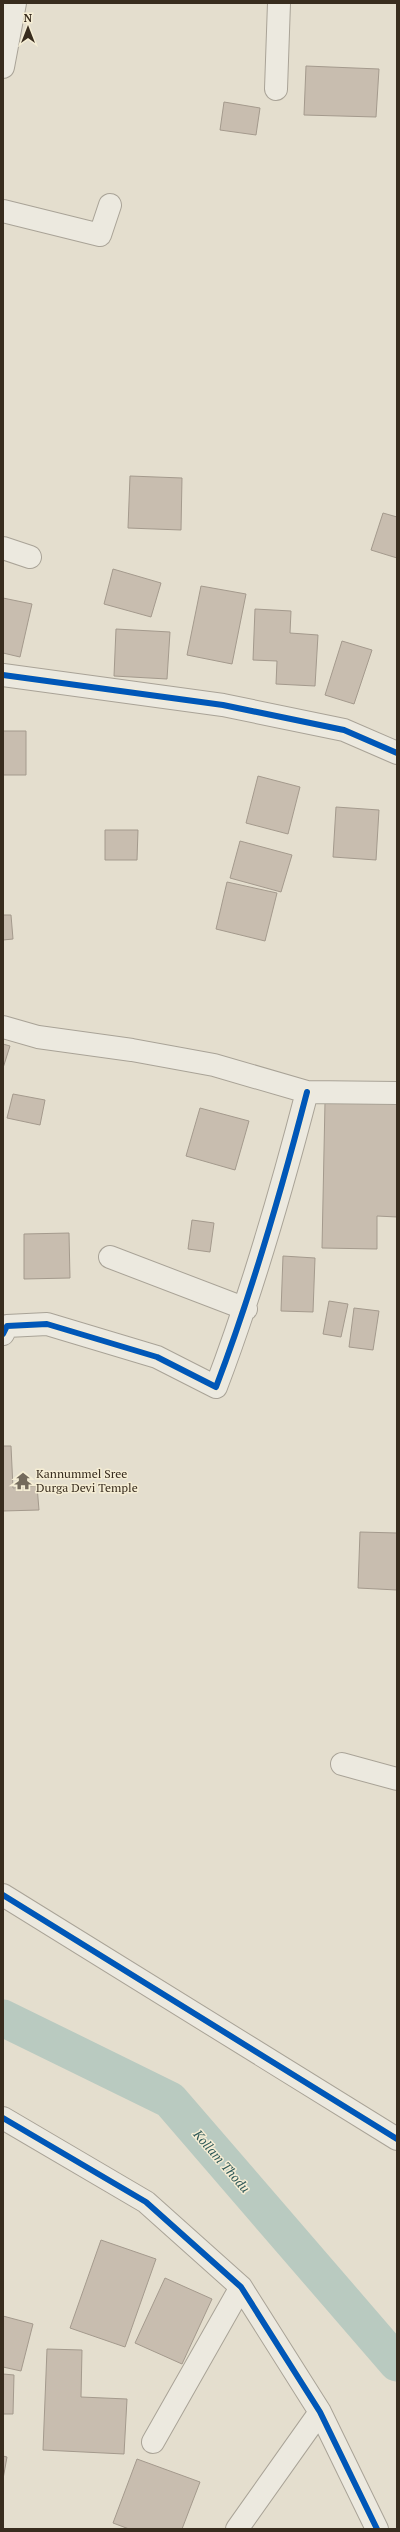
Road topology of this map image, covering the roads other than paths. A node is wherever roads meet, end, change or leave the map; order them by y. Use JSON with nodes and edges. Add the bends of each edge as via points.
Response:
{"nodes":[{"id":1,"x":15,"y":3,"type":"edge"},
{"id":2,"x":280,"y":3,"type":"edge"},
{"id":3,"x":3,"y":67,"type":"edge"},
{"id":4,"x":276,"y":89,"type":"dead end"},
{"id":5,"x":110,"y":205,"type":"dead end"},
{"id":6,"x":3,"y":211,"type":"edge"},
{"id":7,"x":3,"y":548,"type":"edge"},
{"id":8,"x":30,"y":557,"type":"dead end"},
{"id":9,"x":3,"y":674,"type":"edge"},
{"id":10,"x":397,"y":753,"type":"edge"},
{"id":11,"x":3,"y":1027,"type":"edge"},
{"id":12,"x":307,"y":1092,"type":"junction"},
{"id":13,"x":397,"y":1093,"type":"edge"},
{"id":14,"x":110,"y":1257,"type":"dead end"},
{"id":15,"x":246,"y":1309,"type":"junction"},
{"id":16,"x":3,"y":1334,"type":"edge"},
{"id":17,"x":342,"y":1764,"type":"dead end"},
{"id":18,"x":397,"y":1779,"type":"edge"},
{"id":19,"x":3,"y":1894,"type":"edge"},
{"id":20,"x":3,"y":2118,"type":"edge"},
{"id":21,"x":397,"y":2139,"type":"edge"},
{"id":22,"x":240,"y":2287,"type":"junction"},
{"id":23,"x":320,"y":2412,"type":"junction"},
{"id":24,"x":153,"y":2442,"type":"dead end"},
{"id":25,"x":237,"y":2529,"type":"edge"},
{"id":26,"x":377,"y":2529,"type":"edge"}],
"edges":[{"from":1,"to":3,"type":"street"},
{"from":2,"to":4,"type":"street"},
{"from":5,"to":6,"type":"street","via":[[100,236]]},
{"from":7,"to":8,"type":"street"},
{"from":9,"to":10,"type":"street","via":[[223,705],[344,730]]},
{"from":11,"to":12,"type":"street","via":[[38,1037],[214,1065]]},
{"from":12,"to":13,"type":"street"},
{"from":12,"to":15,"type":"street"},
{"from":14,"to":15,"type":"street"},
{"from":15,"to":16,"type":"street","via":[[216,1388],[156,1357],[47,1324],[8,1326]]},
{"from":17,"to":18,"type":"street"},
{"from":19,"to":21,"type":"street"},
{"from":20,"to":22,"type":"street","via":[[146,2202]]},
{"from":22,"to":23,"type":"street"},
{"from":22,"to":24,"type":"street"},
{"from":23,"to":25,"type":"street"},
{"from":23,"to":26,"type":"street"}]}
